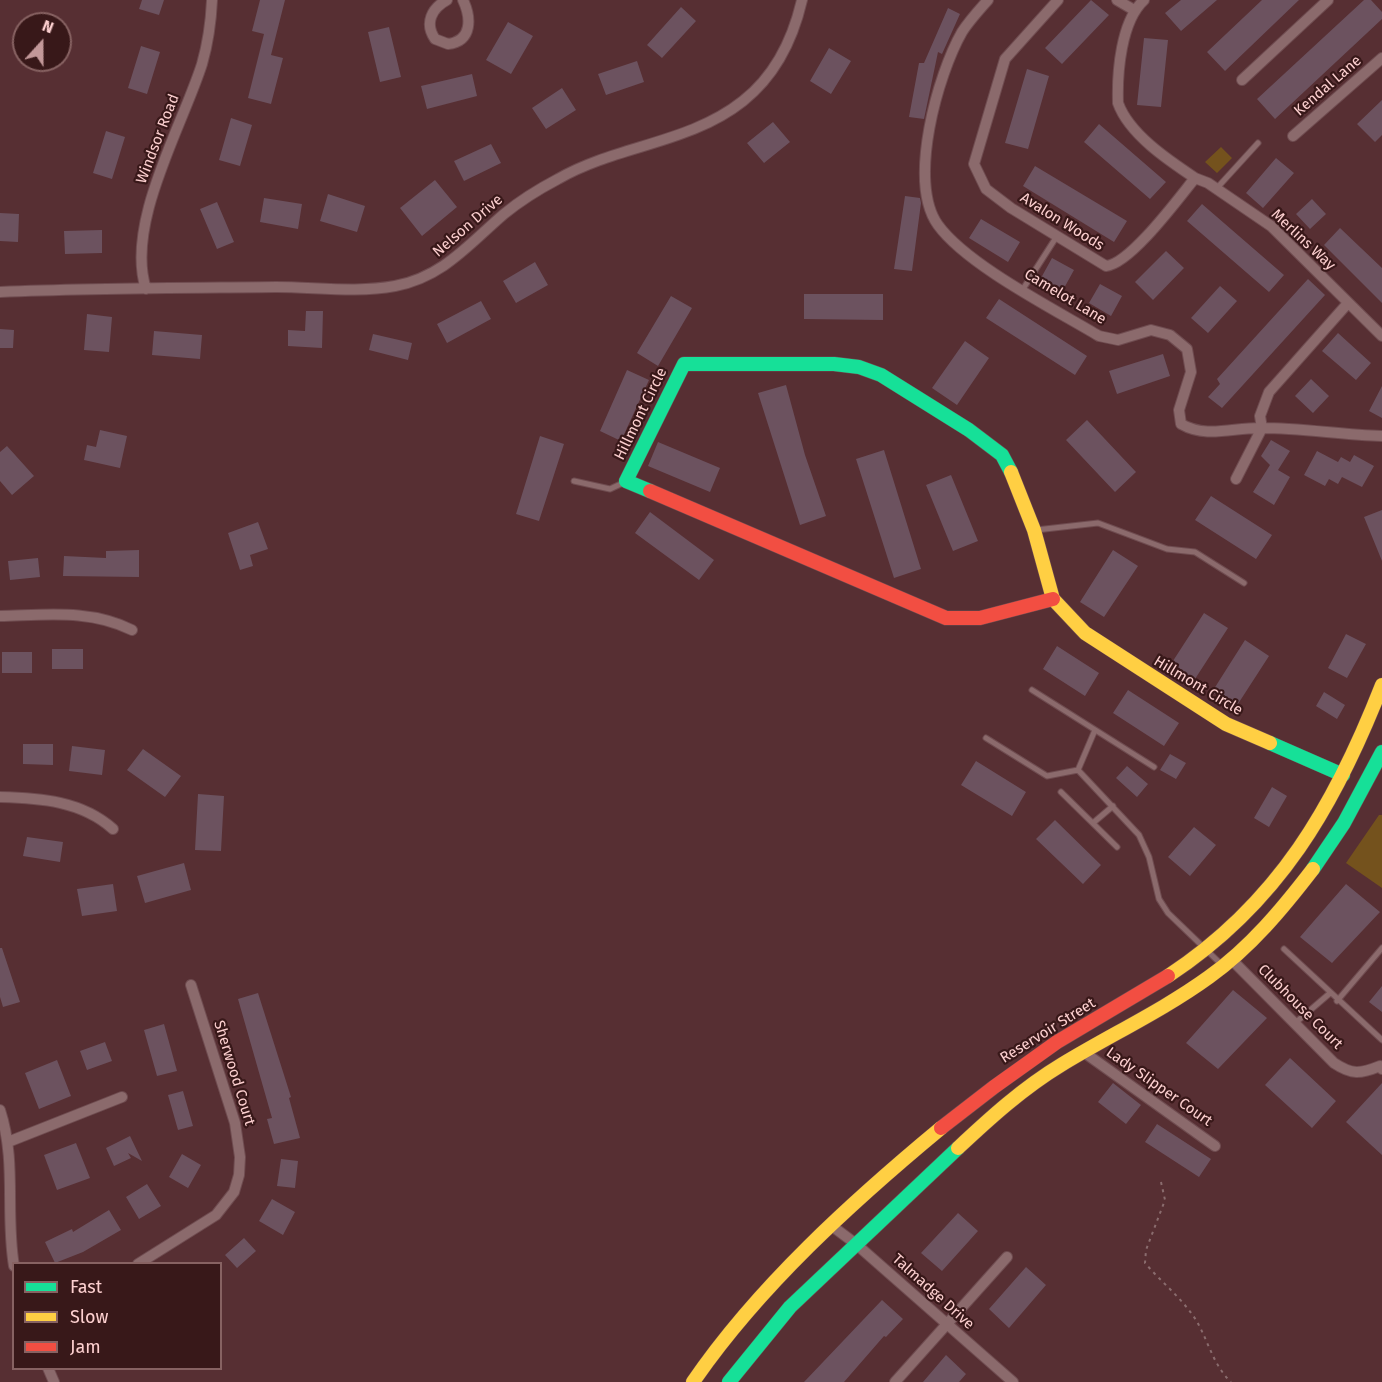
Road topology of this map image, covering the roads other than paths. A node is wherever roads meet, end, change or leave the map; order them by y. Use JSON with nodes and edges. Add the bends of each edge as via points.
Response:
{"nodes":[{"id":1,"x":212,"y":0,"type":"edge"},
{"id":2,"x":447,"y":0,"type":"edge"},
{"id":3,"x":463,"y":0,"type":"edge"},
{"id":4,"x":802,"y":0,"type":"edge"},
{"id":5,"x":988,"y":0,"type":"edge"},
{"id":6,"x":1058,"y":0,"type":"edge"},
{"id":7,"x":1118,"y":0,"type":"edge"},
{"id":8,"x":1144,"y":0,"type":"edge"},
{"id":9,"x":1328,"y":0,"type":"edge"},
{"id":10,"x":1134,"y":10,"type":"junction"},
{"id":11,"x":1382,"y":58,"type":"edge"},
{"id":12,"x":1242,"y":80,"type":"dead end"},
{"id":13,"x":1293,"y":136,"type":"dead end"},
{"id":14,"x":1258,"y":142,"type":"dead end"},
{"id":15,"x":1195,"y":178,"type":"junction"},
{"id":16,"x":1216,"y":190,"type":"junction"},
{"id":17,"x":1057,"y":236,"type":"junction"},
{"id":18,"x":146,"y":289,"type":"junction"},
{"id":19,"x":1023,"y":289,"type":"junction"},
{"id":20,"x":0,"y":292,"type":"edge"},
{"id":21,"x":1348,"y":303,"type":"junction"},
{"id":22,"x":1382,"y":336,"type":"edge"},
{"id":23,"x":1262,"y":428,"type":"junction"},
{"id":24,"x":1382,"y":436,"type":"edge"},
{"id":25,"x":1236,"y":479,"type":"dead end"},
{"id":26,"x":574,"y":481,"type":"dead end"},
{"id":27,"x":626,"y":482,"type":"junction"},
{"id":28,"x":1034,"y":530,"type":"junction"},
{"id":29,"x":1244,"y":583,"type":"dead end"},
{"id":30,"x":1053,"y":599,"type":"junction"},
{"id":31,"x":0,"y":616,"type":"edge"},
{"id":32,"x":132,"y":630,"type":"dead end"},
{"id":33,"x":1382,"y":686,"type":"edge"},
{"id":34,"x":1032,"y":690,"type":"dead end"},
{"id":35,"x":1095,"y":730,"type":"junction"},
{"id":36,"x":986,"y":738,"type":"dead end"},
{"id":37,"x":1382,"y":752,"type":"edge"},
{"id":38,"x":1154,"y":767,"type":"dead end"},
{"id":39,"x":1078,"y":770,"type":"junction"},
{"id":40,"x":1343,"y":775,"type":"junction"},
{"id":41,"x":1061,"y":792,"type":"dead end"},
{"id":42,"x":0,"y":797,"type":"edge"},
{"id":43,"x":1113,"y":806,"type":"junction"},
{"id":44,"x":1093,"y":823,"type":"junction"},
{"id":45,"x":113,"y":829,"type":"dead end"},
{"id":46,"x":1117,"y":847,"type":"dead end"},
{"id":47,"x":1206,"y":948,"type":"junction"},
{"id":48,"x":1382,"y":948,"type":"edge"},
{"id":49,"x":1284,"y":949,"type":"dead end"},
{"id":50,"x":1227,"y":962,"type":"junction"},
{"id":51,"x":191,"y":985,"type":"dead end"},
{"id":52,"x":1329,"y":994,"type":"junction"},
{"id":53,"x":1337,"y":1001,"type":"junction"},
{"id":54,"x":1294,"y":1024,"type":"junction"},
{"id":55,"x":1382,"y":1040,"type":"edge"},
{"id":56,"x":1085,"y":1053,"type":"junction"},
{"id":57,"x":1381,"y":1066,"type":"edge"},
{"id":58,"x":122,"y":1097,"type":"dead end"},
{"id":59,"x":0,"y":1110,"type":"edge"},
{"id":60,"x":9,"y":1142,"type":"junction"},
{"id":61,"x":1215,"y":1146,"type":"dead end"},
{"id":62,"x":6,"y":1164,"type":"edge"},
{"id":63,"x":832,"y":1226,"type":"junction"},
{"id":64,"x":856,"y":1244,"type":"junction"},
{"id":65,"x":1007,"y":1257,"type":"dead end"},
{"id":66,"x":14,"y":1262,"type":"edge"},
{"id":67,"x":140,"y":1262,"type":"edge"},
{"id":68,"x":946,"y":1324,"type":"junction"},
{"id":69,"x":693,"y":1382,"type":"edge"},
{"id":70,"x":729,"y":1382,"type":"edge"},
{"id":71,"x":895,"y":1382,"type":"edge"},
{"id":72,"x":1012,"y":1382,"type":"edge"}],
"edges":[{"from":1,"to":18,"type":"street","name":"Windsor Road","via":[[204,56],[147,212],[142,261]]},
{"from":2,"to":3,"type":"street","via":[[433,11],[430,28],[435,39],[452,44],[461,40],[468,29],[469,16]]},
{"from":4,"to":18,"type":"street","name":"Nelson Drive","via":[[784,52],[759,87],[736,106],[689,133],[609,156],[561,177],[519,202],[453,261],[428,276],[366,289]]},
{"from":5,"to":19,"type":"street","name":"Camelot Lane","via":[[962,32],[939,90],[926,143],[925,186],[937,224],[964,252]]},
{"from":6,"to":17,"type":"street","name":"Avalon Woods","via":[[1005,59],[974,164],[986,189]]},
{"from":7,"to":10,"type":"street"},
{"from":8,"to":10,"type":"street"},
{"from":9,"to":12,"type":"street"},
{"from":10,"to":15,"type":"street","via":[[1127,24],[1118,93],[1122,114]]},
{"from":11,"to":13,"type":"street","name":"Kendal Lane"},
{"from":14,"to":16,"type":"lane"},
{"from":15,"to":16,"type":"street","name":"Merlins Way"},
{"from":15,"to":17,"type":"street","name":"Avalon Woods","via":[[1150,233],[1115,265],[1106,266]]},
{"from":16,"to":21,"type":"street","name":"Merlins Way","via":[[1271,226]]},
{"from":17,"to":19,"type":"lane"},
{"from":18,"to":20,"type":"street","name":"Nelson Drive"},
{"from":19,"to":23,"type":"street","name":"Camelot Lane","via":[[1099,336],[1118,340],[1151,330],[1170,335],[1186,349],[1191,372],[1179,410],[1181,424],[1206,433]]},
{"from":21,"to":22,"type":"street","name":"Merlins Way"},
{"from":21,"to":23,"type":"street","via":[[1269,392],[1260,416]]},
{"from":23,"to":24,"type":"street","name":"Camelot Lane"},
{"from":23,"to":25,"type":"street"},
{"from":26,"to":27,"type":"lane","via":[[610,489]]},
{"from":27,"to":28,"type":"main road","name":"Hillmont Circle","via":[[684,364],[834,364],[859,367],[891,381],[1002,455]]},
{"from":27,"to":30,"type":"main road","name":"Hillmont Circle","via":[[946,618],[980,618]]},
{"from":28,"to":29,"type":"lane","via":[[1098,522],[1167,549],[1195,552]]},
{"from":28,"to":30,"type":"main road","name":"Hillmont Circle"},
{"from":30,"to":40,"type":"main road","name":"Hillmont Circle","via":[[1085,633],[1226,724]]},
{"from":31,"to":32,"type":"street","via":[[90,615]]},
{"from":33,"to":40,"type":"main road","name":"Reservoir Street"},
{"from":34,"to":35,"type":"lane"},
{"from":35,"to":38,"type":"lane"},
{"from":35,"to":39,"type":"lane"},
{"from":36,"to":39,"type":"lane","via":[[1047,776]]},
{"from":37,"to":50,"type":"main road","via":[[1336,835],[1282,909]]},
{"from":39,"to":43,"type":"lane"},
{"from":40,"to":47,"type":"main road","name":"Reservoir Street","via":[[1272,886],[1247,914]]},
{"from":41,"to":44,"type":"lane"},
{"from":42,"to":45,"type":"street","via":[[83,809]]},
{"from":43,"to":44,"type":"lane"},
{"from":43,"to":47,"type":"lane","via":[[1143,842],[1160,903]]},
{"from":44,"to":46,"type":"lane"},
{"from":47,"to":50,"type":"lane"},
{"from":47,"to":63,"type":"main road","name":"Reservoir Street","via":[[995,1083],[891,1170]]},
{"from":48,"to":53,"type":"lane"},
{"from":49,"to":52,"type":"lane"},
{"from":50,"to":54,"type":"street","name":"Clubhouse Court"},
{"from":50,"to":56,"type":"main road","via":[[1181,997]]},
{"from":51,"to":67,"type":"street","name":"Sherwood Court","via":[[235,1123],[239,1175],[234,1192],[216,1215]]},
{"from":52,"to":53,"type":"lane"},
{"from":52,"to":54,"type":"lane"},
{"from":53,"to":55,"type":"lane"},
{"from":54,"to":57,"type":"street","name":"Clubhouse Court","via":[[1344,1070],[1360,1074]]},
{"from":56,"to":61,"type":"street","name":"Lady Slipper Court"},
{"from":56,"to":64,"type":"main road","via":[[1023,1090]]},
{"from":58,"to":60,"type":"street"},
{"from":59,"to":60,"type":"street"},
{"from":60,"to":62,"type":"street"},
{"from":62,"to":66,"type":"street"},
{"from":63,"to":64,"type":"street","name":"Talmadge Drive"},
{"from":63,"to":69,"type":"main road","name":"Reservoir Street","via":[[718,1346]]},
{"from":64,"to":68,"type":"street","name":"Talmadge Drive"},
{"from":64,"to":70,"type":"main road","via":[[778,1320]]},
{"from":65,"to":68,"type":"street"},
{"from":68,"to":71,"type":"street"},
{"from":68,"to":72,"type":"street","name":"Talmadge Drive"}]}
